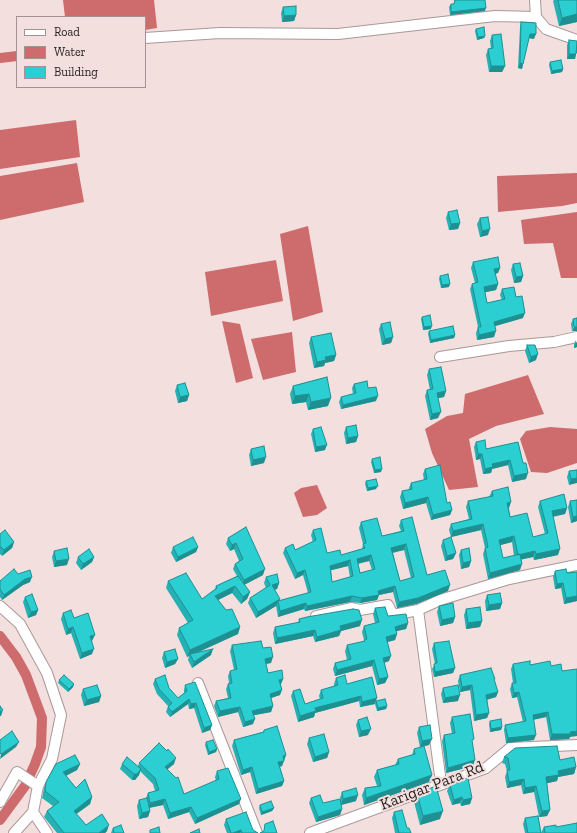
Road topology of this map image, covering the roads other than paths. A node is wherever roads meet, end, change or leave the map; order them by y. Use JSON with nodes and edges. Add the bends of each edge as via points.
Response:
{"nodes":[{"id":1,"x":535,"y":0,"type":"edge"},
{"id":2,"x":536,"y":16,"type":"junction"},
{"id":3,"x":146,"y":38,"type":"edge"},
{"id":4,"x":577,"y":40,"type":"edge"},
{"id":5,"x":577,"y":337,"type":"edge"},
{"id":6,"x":440,"y":357,"type":"dead end"},
{"id":7,"x":577,"y":565,"type":"edge"},
{"id":8,"x":0,"y":606,"type":"edge"},
{"id":9,"x":418,"y":610,"type":"junction"},
{"id":10,"x":307,"y":617,"type":"edge"},
{"id":11,"x":198,"y":683,"type":"dead end"},
{"id":12,"x":577,"y":745,"type":"edge"},
{"id":13,"x":441,"y":783,"type":"junction"},
{"id":14,"x":38,"y":786,"type":"junction"},
{"id":15,"x":0,"y":802,"type":"edge"},
{"id":16,"x":33,"y":812,"type":"junction"},
{"id":17,"x":14,"y":833,"type":"edge"},
{"id":18,"x":47,"y":833,"type":"edge"},
{"id":19,"x":257,"y":833,"type":"edge"},
{"id":20,"x":310,"y":833,"type":"edge"}],
"edges":[{"from":1,"to":2,"type":"street"},
{"from":2,"to":3,"type":"street","via":[[495,16],[338,34],[220,33]]},
{"from":2,"to":4,"type":"street","via":[[546,29]]},
{"from":5,"to":6,"type":"street"},
{"from":7,"to":9,"type":"street","via":[[509,579],[440,600]]},
{"from":8,"to":14,"type":"street","via":[[20,624],[47,673],[61,715],[52,759]]},
{"from":9,"to":10,"type":"street","via":[[393,615],[388,605],[360,610],[351,608]]},
{"from":9,"to":13,"type":"street"},
{"from":11,"to":19,"type":"street"},
{"from":12,"to":13,"type":"street","name":"Karigar Para Rd","via":[[510,748],[486,768]]},
{"from":13,"to":20,"type":"street","name":"Karigar Para Rd"},
{"from":14,"to":15,"type":"street","via":[[17,772]]},
{"from":14,"to":16,"type":"street"},
{"from":16,"to":17,"type":"street"},
{"from":16,"to":18,"type":"street"}]}
